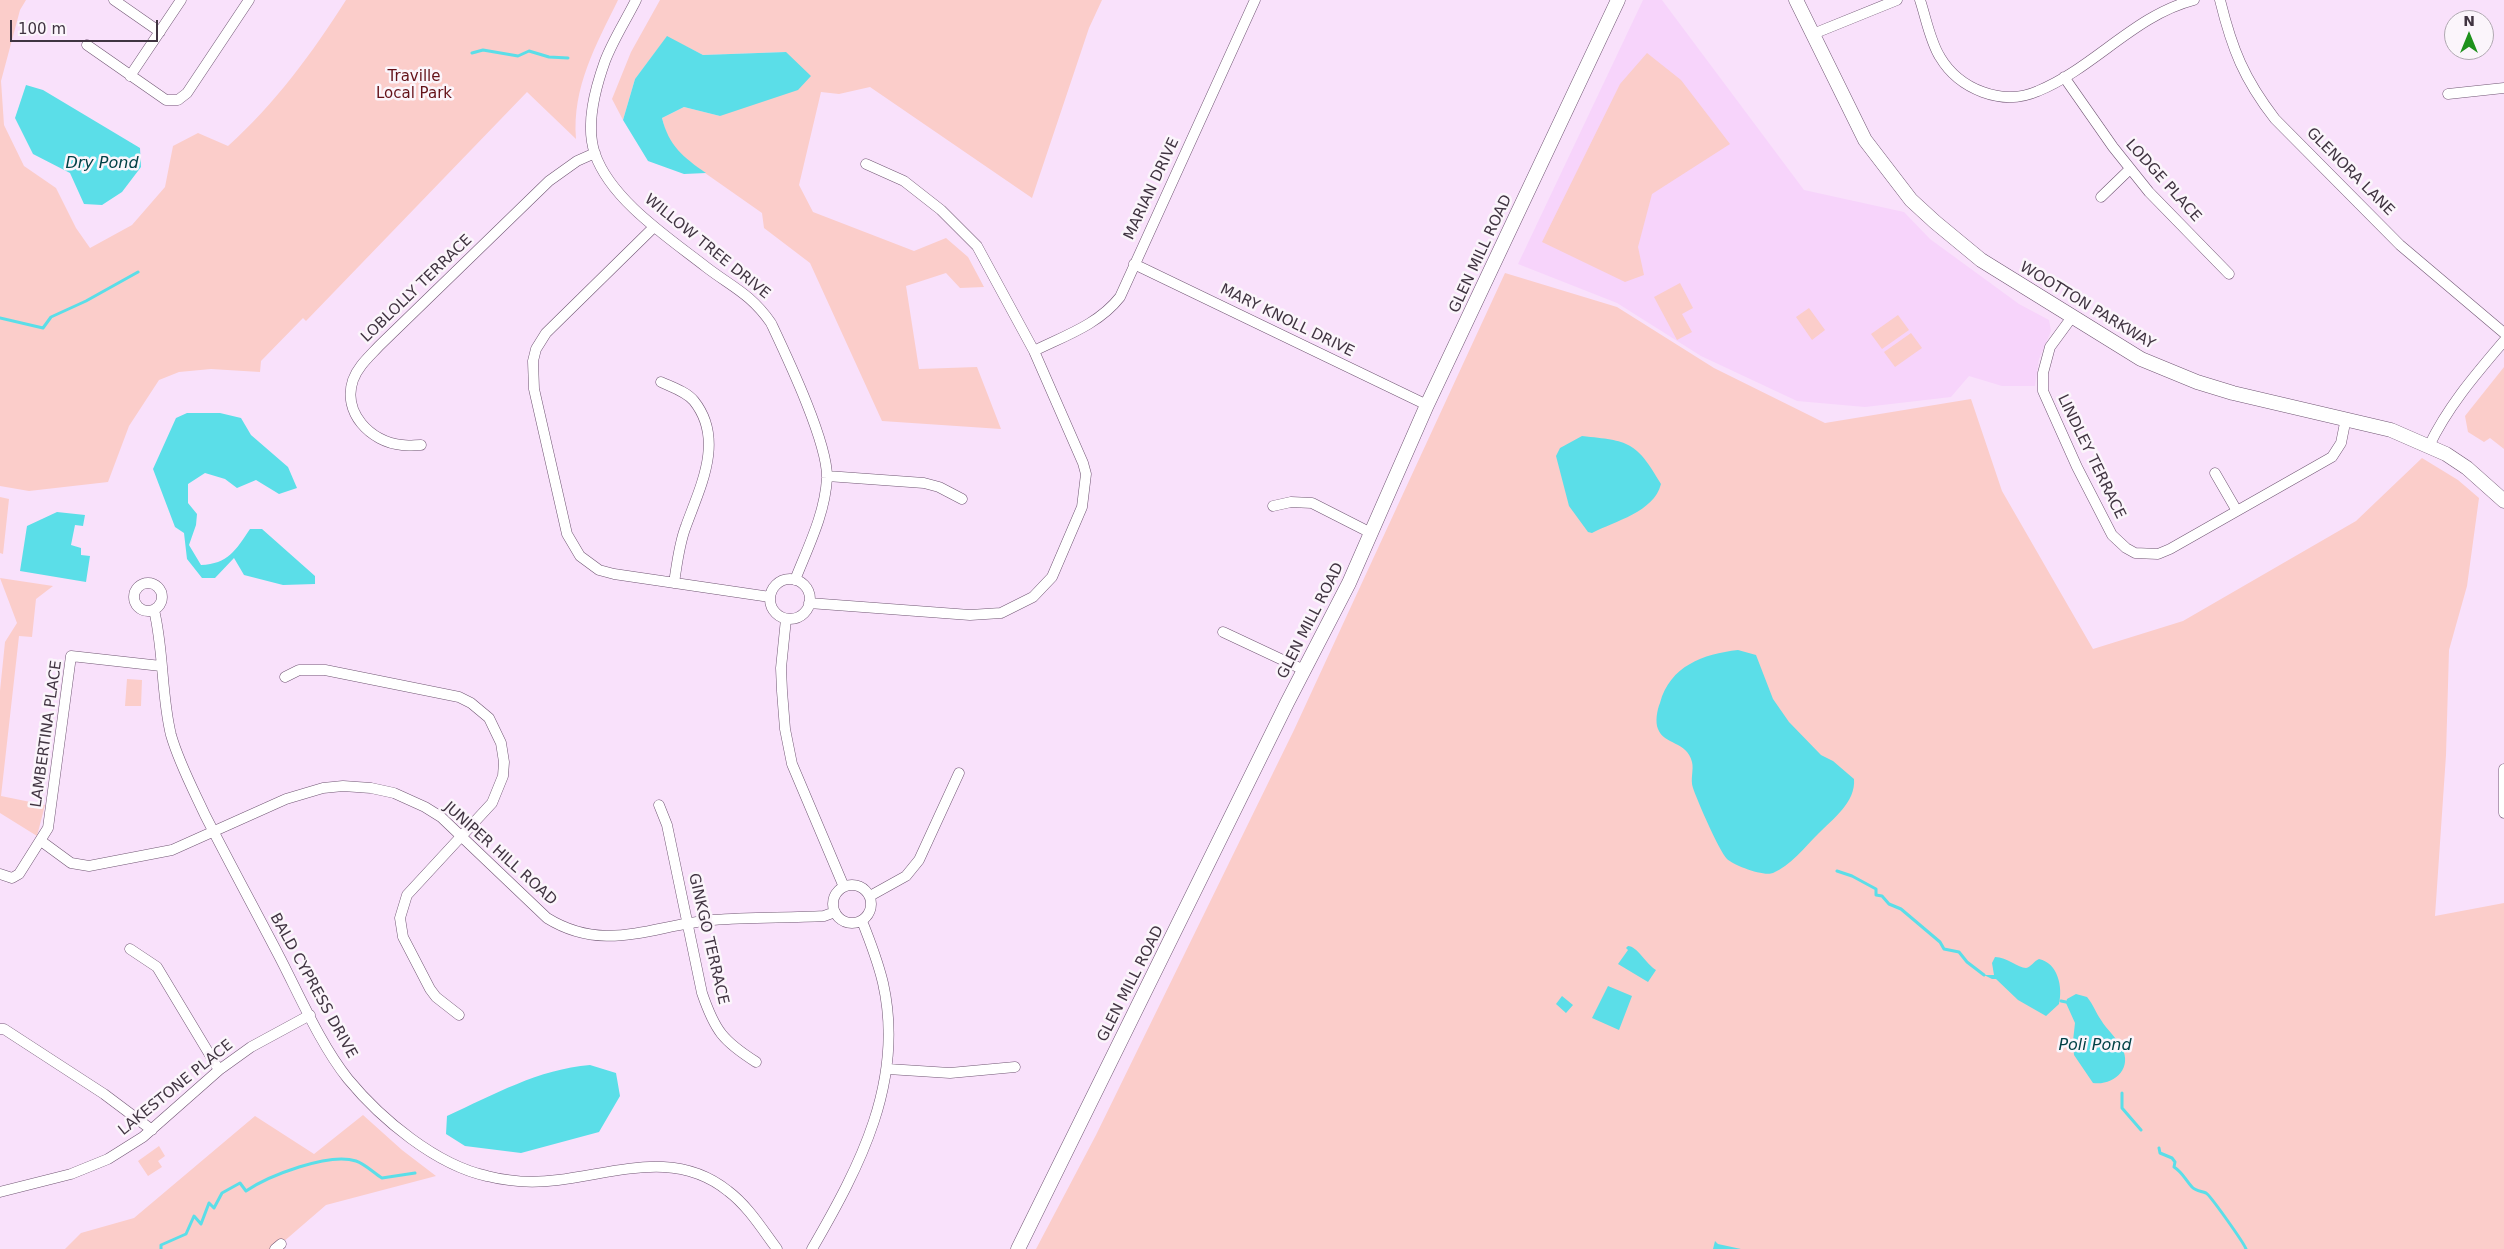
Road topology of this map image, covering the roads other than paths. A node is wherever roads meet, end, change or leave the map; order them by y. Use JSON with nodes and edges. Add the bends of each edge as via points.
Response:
{"nodes":[{"id":1,"x":114,"y":0,"type":"edge"},
{"id":2,"x":181,"y":0,"type":"edge"},
{"id":3,"x":249,"y":0,"type":"edge"},
{"id":4,"x":636,"y":0,"type":"edge"},
{"id":5,"x":1255,"y":0,"type":"edge"},
{"id":6,"x":1618,"y":0,"type":"edge"},
{"id":7,"x":1796,"y":0,"type":"edge"},
{"id":8,"x":1897,"y":0,"type":"edge"},
{"id":9,"x":1920,"y":0,"type":"edge"},
{"id":10,"x":2194,"y":0,"type":"edge"},
{"id":11,"x":2220,"y":0,"type":"edge"},
{"id":12,"x":160,"y":32,"type":"junction"},
{"id":13,"x":1813,"y":34,"type":"junction"},
{"id":14,"x":87,"y":45,"type":"dead end"},
{"id":15,"x":130,"y":76,"type":"junction"},
{"id":16,"x":2064,"y":77,"type":"junction"},
{"id":17,"x":2504,"y":88,"type":"edge"},
{"id":18,"x":2448,"y":94,"type":"dead end"},
{"id":19,"x":595,"y":153,"type":"junction"},
{"id":20,"x":866,"y":164,"type":"dead end"},
{"id":21,"x":2130,"y":169,"type":"junction"},
{"id":22,"x":2101,"y":197,"type":"dead end"},
{"id":23,"x":654,"y":227,"type":"junction"},
{"id":24,"x":1134,"y":264,"type":"junction"},
{"id":25,"x":2229,"y":274,"type":"dead end"},
{"id":26,"x":2072,"y":317,"type":"junction"},
{"id":27,"x":2504,"y":332,"type":"edge"},
{"id":28,"x":2504,"y":341,"type":"edge"},
{"id":29,"x":1034,"y":351,"type":"junction"},
{"id":30,"x":661,"y":382,"type":"dead end"},
{"id":31,"x":1427,"y":405,"type":"junction"},
{"id":32,"x":2346,"y":418,"type":"junction"},
{"id":33,"x":421,"y":445,"type":"dead end"},
{"id":34,"x":2429,"y":446,"type":"junction"},
{"id":35,"x":2215,"y":474,"type":"dead end"},
{"id":36,"x":827,"y":476,"type":"junction"},
{"id":37,"x":962,"y":499,"type":"dead end"},
{"id":38,"x":2504,"y":501,"type":"edge"},
{"id":39,"x":1273,"y":506,"type":"dead end"},
{"id":40,"x":2238,"y":511,"type":"junction"},
{"id":41,"x":1371,"y":533,"type":"junction"},
{"id":42,"x":795,"y":580,"type":"junction"},
{"id":43,"x":674,"y":583,"type":"junction"},
{"id":44,"x":770,"y":597,"type":"junction"},
{"id":45,"x":809,"y":603,"type":"junction"},
{"id":46,"x":154,"y":610,"type":"dead end"},
{"id":47,"x":786,"y":619,"type":"junction"},
{"id":48,"x":1223,"y":632,"type":"dead end"},
{"id":49,"x":160,"y":666,"type":"junction"},
{"id":50,"x":1304,"y":670,"type":"junction"},
{"id":51,"x":285,"y":677,"type":"dead end"},
{"id":52,"x":2504,"y":769,"type":"edge"},
{"id":53,"x":959,"y":773,"type":"dead end"},
{"id":54,"x":659,"y":805,"type":"dead end"},
{"id":55,"x":2504,"y":813,"type":"edge"},
{"id":56,"x":213,"y":831,"type":"junction"},
{"id":57,"x":461,"y":836,"type":"junction"},
{"id":58,"x":41,"y":842,"type":"junction"},
{"id":59,"x":0,"y":874,"type":"edge"},
{"id":60,"x":844,"y":887,"type":"junction"},
{"id":61,"x":870,"y":896,"type":"junction"},
{"id":62,"x":834,"y":912,"type":"junction"},
{"id":63,"x":862,"y":921,"type":"junction"},
{"id":64,"x":688,"y":924,"type":"junction"},
{"id":65,"x":130,"y":949,"type":"dead end"},
{"id":66,"x":460,"y":1014,"type":"dead end"},
{"id":67,"x":310,"y":1015,"type":"junction"},
{"id":68,"x":0,"y":1029,"type":"edge"},
{"id":69,"x":756,"y":1062,"type":"dead end"},
{"id":70,"x":1015,"y":1067,"type":"dead end"},
{"id":71,"x":888,"y":1069,"type":"junction"},
{"id":72,"x":219,"y":1070,"type":"junction"},
{"id":73,"x":152,"y":1130,"type":"junction"},
{"id":74,"x":0,"y":1192,"type":"edge"},
{"id":75,"x":777,"y":1249,"type":"edge"},
{"id":76,"x":812,"y":1249,"type":"edge"},
{"id":77,"x":1018,"y":1249,"type":"edge"}],
"edges":[{"from":1,"to":12,"type":"street"},
{"from":2,"to":12,"type":"street"},
{"from":3,"to":15,"type":"street","via":[[187,93],[178,100],[166,100]]},
{"from":4,"to":19,"type":"street","name":"WILLOW TREE DRIVE","via":[[598,83],[591,120]]},
{"from":5,"to":24,"type":"street","name":"MARIAN DRIVE"},
{"from":6,"to":31,"type":"main road","name":"GLEN MILL ROAD"},
{"from":7,"to":13,"type":"main road","name":"WOOTTON PARKWAY"},
{"from":8,"to":13,"type":"street"},
{"from":9,"to":16,"type":"street","via":[[1938,56],[1951,74],[1968,86],[2006,97],[2028,95]]},
{"from":10,"to":16,"type":"street","via":[[2157,14]]},
{"from":11,"to":27,"type":"street","name":"GLENORA LANE","via":[[2231,43],[2245,75],[2276,119],[2400,245]]},
{"from":12,"to":15,"type":"street"},
{"from":13,"to":26,"type":"main road","name":"WOOTTON PARKWAY","via":[[1864,140],[1911,200],[1981,260]]},
{"from":14,"to":15,"type":"street"},
{"from":16,"to":21,"type":"street","name":"LODGE PLACE"},
{"from":17,"to":18,"type":"street"},
{"from":19,"to":23,"type":"street","name":"WILLOW TREE DRIVE","via":[[615,188]]},
{"from":19,"to":33,"type":"street","name":"LOBLOLLY TERRACE","via":[[548,181],[379,346],[353,378],[350,400],[362,426],[386,442],[402,446]]},
{"from":20,"to":29,"type":"street","via":[[904,181],[942,210],[978,246]]},
{"from":21,"to":22,"type":"street"},
{"from":21,"to":25,"type":"street","name":"LODGE PLACE"},
{"from":23,"to":36,"type":"street","name":"WILLOW TREE DRIVE","via":[[760,307],[778,338],[819,436]]},
{"from":23,"to":43,"type":"street","via":[[546,334],[536,348],[532,372],[563,520],[573,547],[598,570]]},
{"from":24,"to":29,"type":"street","name":"MARIAN DRIVE","via":[[1120,297],[1109,311]]},
{"from":24,"to":31,"type":"street","name":"MARY KNOLL DRIVE"},
{"from":26,"to":32,"type":"main road","name":"WOOTTON PARKWAY","via":[[2141,359],[2197,382]]},
{"from":26,"to":40,"type":"street","name":"LINDLEY TERRACE","via":[[2050,347],[2043,373],[2043,391],[2112,535],[2135,553],[2158,554]]},
{"from":28,"to":34,"type":"street","via":[[2460,394],[2439,424]]},
{"from":29,"to":45,"type":"street","via":[[1086,474],[1082,507],[1052,577],[1033,597],[1001,613],[970,615]]},
{"from":30,"to":43,"type":"street","via":[[694,401],[704,423],[708,448],[704,480],[685,527]]},
{"from":31,"to":41,"type":"main road","name":"GLEN MILL ROAD"},
{"from":32,"to":34,"type":"main road","name":"WOOTTON PARKWAY","via":[[2391,430]]},
{"from":32,"to":40,"type":"street","name":"LINDLEY TERRACE","via":[[2341,443],[2332,457]]},
{"from":34,"to":38,"type":"main road","name":"WOOTTON PARKWAY","via":[[2467,468]]},
{"from":35,"to":40,"type":"street"},
{"from":36,"to":37,"type":"street","via":[[924,483]]},
{"from":36,"to":42,"type":"street","name":"WILLOW TREE DRIVE","via":[[817,524]]},
{"from":39,"to":41,"type":"street","via":[[1291,502],[1312,503]]},
{"from":41,"to":50,"type":"main road","name":"GLEN MILL ROAD"},
{"from":42,"to":44,"type":"street","via":[[782,581],[772,590]]},
{"from":42,"to":45,"type":"street","via":[[808,591]]},
{"from":43,"to":44,"type":"street"},
{"from":44,"to":47,"type":"street","via":[[772,608]]},
{"from":45,"to":47,"type":"street","via":[[798,617]]},
{"from":46,"to":49,"type":"street","name":"BALD CYPRESS DRIVE"},
{"from":47,"to":60,"type":"street","via":[[782,676],[785,729],[792,764]]},
{"from":48,"to":50,"type":"street"},
{"from":49,"to":56,"type":"street","name":"BALD CYPRESS DRIVE","via":[[172,736],[183,768]]},
{"from":49,"to":58,"type":"street","name":"LAMBERTINA PLACE","via":[[71,656],[48,828]]},
{"from":50,"to":77,"type":"main road","name":"GLEN MILL ROAD"},
{"from":51,"to":57,"type":"street","via":[[299,670],[325,670],[460,696],[489,718],[501,743],[503,776],[492,803]]},
{"from":52,"to":55,"type":"street"},
{"from":53,"to":61,"type":"street","via":[[919,860],[906,876]]},
{"from":54,"to":64,"type":"street","name":"GINKGO TERRACE","via":[[667,825]]},
{"from":56,"to":57,"type":"street","name":"JUNIPER HILL ROAD","via":[[302,793],[357,786],[407,798],[441,817]]},
{"from":56,"to":58,"type":"street","name":"JUNIPER HILL ROAD","via":[[172,850],[89,866],[71,863]]},
{"from":56,"to":67,"type":"street","name":"BALD CYPRESS DRIVE"},
{"from":57,"to":64,"type":"street","name":"JUNIPER HILL ROAD","via":[[537,909],[566,929],[611,937]]},
{"from":57,"to":66,"type":"street","via":[[407,895],[400,918],[403,937],[430,989]]},
{"from":58,"to":59,"type":"street","name":"LAMBERTINA PLACE","via":[[19,874],[12,878]]},
{"from":60,"to":61,"type":"street","via":[[862,887]]},
{"from":60,"to":62,"type":"street","via":[[833,901]]},
{"from":61,"to":63,"type":"street","via":[[872,907]]},
{"from":62,"to":63,"type":"street","via":[[850,924]]},
{"from":62,"to":64,"type":"street","name":"JUNIPER HILL ROAD","via":[[824,916],[735,918]]},
{"from":63,"to":71,"type":"street","via":[[879,966],[887,1005]]},
{"from":64,"to":69,"type":"street","name":"GINKGO TERRACE","via":[[702,993],[711,1019],[732,1047]]},
{"from":65,"to":72,"type":"street","via":[[157,967]]},
{"from":67,"to":72,"type":"street","name":"LAKESTONE PLACE","via":[[251,1047]]},
{"from":67,"to":75,"type":"street","name":"BALD CYPRESS DRIVE","via":[[346,1077],[358,1090],[414,1141],[448,1162],[487,1176],[524,1181],[558,1180],[639,1166],[689,1170],[730,1192]]},
{"from":68,"to":73,"type":"street","via":[[59,1063]]},
{"from":70,"to":71,"type":"street","via":[[950,1072]]},
{"from":71,"to":76,"type":"street","via":[[870,1135]]},
{"from":72,"to":73,"type":"street","name":"LAKESTONE PLACE"},
{"from":73,"to":74,"type":"street","name":"LAKESTONE PLACE","via":[[92,1167]]}]}
